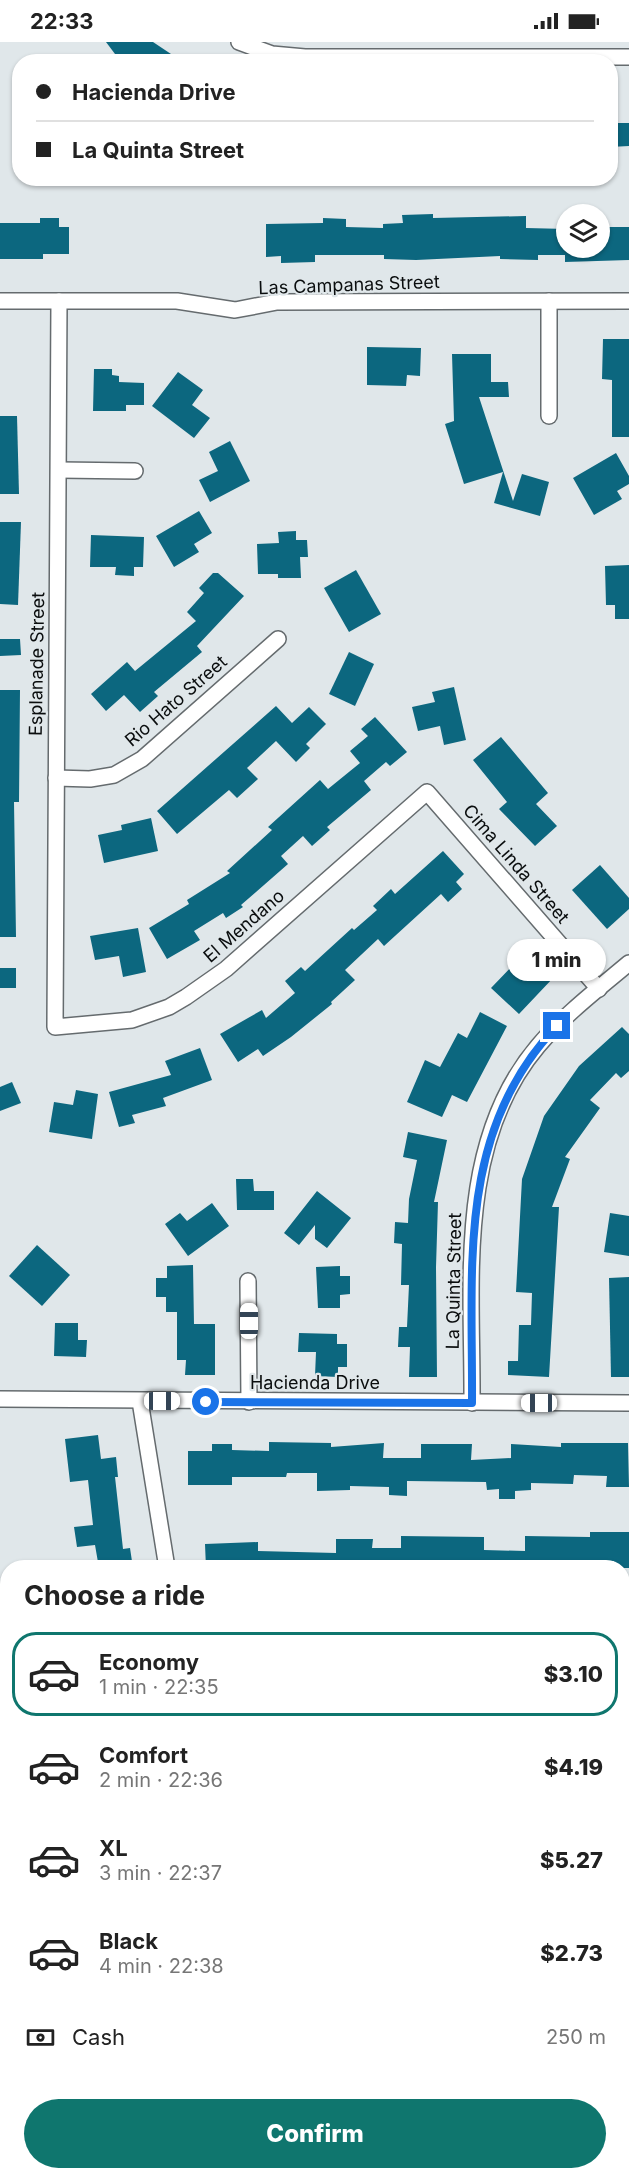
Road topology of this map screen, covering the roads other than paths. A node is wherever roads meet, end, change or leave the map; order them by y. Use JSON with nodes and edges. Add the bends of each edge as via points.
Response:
{"nodes":[{"id":1,"x":239,"y":42,"type":"edge"},
{"id":2,"x":605,"y":50,"type":"edge"},
{"id":3,"x":272,"y":54,"type":"edge"},
{"id":4,"x":434,"y":54,"type":"edge"},
{"id":5,"x":629,"y":57,"type":"edge"},
{"id":6,"x":0,"y":300,"type":"edge"},
{"id":7,"x":59,"y":301,"type":"junction"},
{"id":8,"x":549,"y":301,"type":"junction"},
{"id":9,"x":629,"y":301,"type":"edge"},
{"id":10,"x":549,"y":416,"type":"dead end"},
{"id":11,"x":59,"y":470,"type":"junction"},
{"id":12,"x":135,"y":471,"type":"dead end"},
{"id":13,"x":278,"y":639,"type":"dead end"},
{"id":14,"x":56,"y":778,"type":"junction"},
{"id":15,"x":428,"y":792,"type":"joint"},
{"id":16,"x":629,"y":963,"type":"edge"},
{"id":17,"x":599,"y":989,"type":"junction"},
{"id":18,"x":55,"y":1027,"type":"joint"},
{"id":19,"x":248,"y":1281,"type":"dead end"},
{"id":20,"x":0,"y":1399,"type":"edge"},
{"id":21,"x":140,"y":1401,"type":"junction"},
{"id":22,"x":249,"y":1402,"type":"junction"},
{"id":23,"x":472,"y":1403,"type":"junction"},
{"id":24,"x":629,"y":1403,"type":"edge"},
{"id":25,"x":166,"y":1560,"type":"edge"}],
"edges":[{"from":1,"to":3,"type":"street"},
{"from":2,"to":4,"type":"street"},
{"from":2,"to":5,"type":"street"},
{"from":6,"to":7,"type":"street","name":"Las Campanas Street"},
{"from":7,"to":8,"type":"street","name":"Las Campanas Street","via":[[177,301],[235,310],[277,302]]},
{"from":7,"to":11,"type":"street","name":"Esplanade Street"},
{"from":8,"to":9,"type":"street","name":"Las Campanas Street"},
{"from":8,"to":10,"type":"street"},
{"from":11,"to":12,"type":"street"},
{"from":11,"to":14,"type":"street","name":"Esplanade Street"},
{"from":13,"to":14,"type":"street","name":"Rio Hato Street","via":[[142,759],[114,775]]},
{"from":14,"to":18,"type":"street","name":"Esplanade Street"},
{"from":15,"to":17,"type":"street","name":"Cima Linda Street"},
{"from":15,"to":18,"type":"street","name":"El Mendano","via":[[226,969],[186,997],[132,1020]]},
{"from":16,"to":17,"type":"street","name":"La Quinta Street"},
{"from":17,"to":23,"type":"street","name":"La Quinta Street","via":[[537,1047],[512,1085],[490,1137],[476,1202]]},
{"from":19,"to":22,"type":"street"},
{"from":20,"to":21,"type":"street","name":"Hacienda Drive"},
{"from":21,"to":22,"type":"street","name":"Hacienda Drive"},
{"from":21,"to":25,"type":"street"},
{"from":22,"to":23,"type":"street","name":"Hacienda Drive"},
{"from":23,"to":24,"type":"street","name":"Hacienda Drive"}]}
